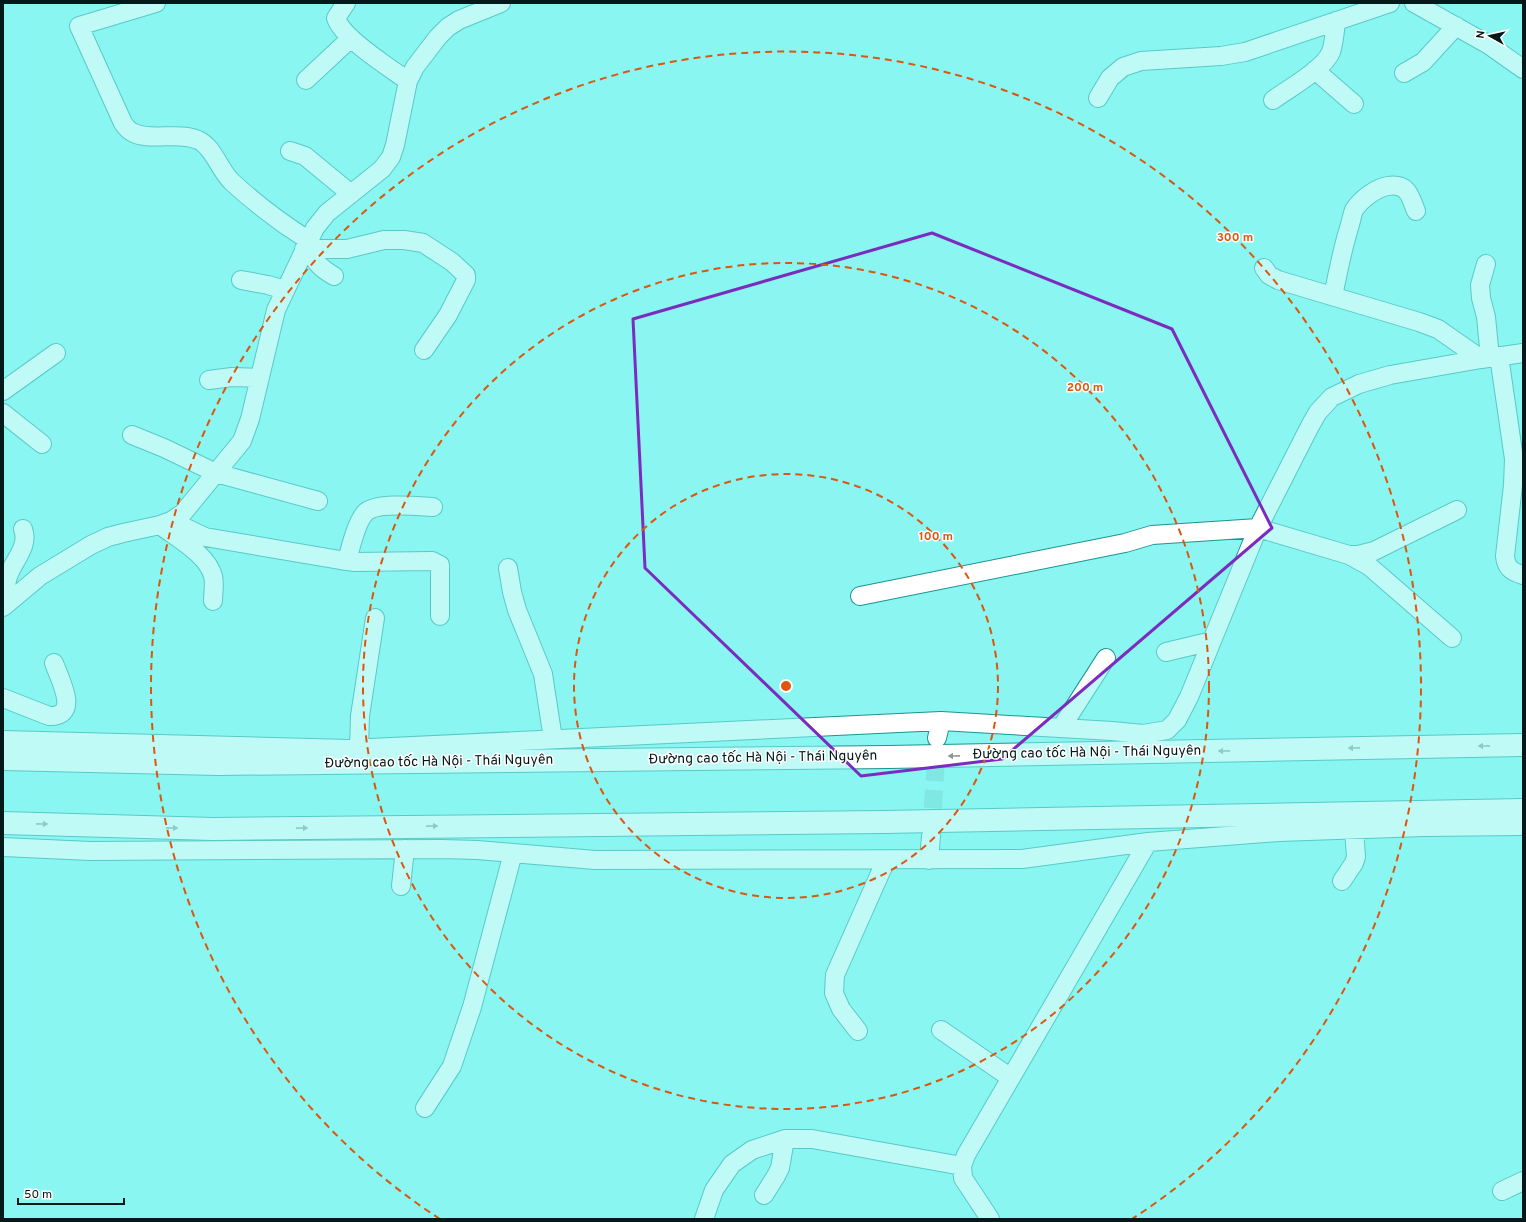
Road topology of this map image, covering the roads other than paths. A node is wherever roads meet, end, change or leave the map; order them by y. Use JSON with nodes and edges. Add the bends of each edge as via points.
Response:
{"nodes":[{"id":1,"x":156,"y":3,"type":"edge"},
{"id":2,"x":346,"y":3,"type":"edge"},
{"id":3,"x":500,"y":3,"type":"edge"},
{"id":4,"x":1390,"y":3,"type":"edge"},
{"id":5,"x":1414,"y":3,"type":"edge"},
{"id":6,"x":1336,"y":21,"type":"junction"},
{"id":7,"x":1456,"y":26,"type":"junction"},
{"id":8,"x":352,"y":38,"type":"junction"},
{"id":9,"x":1523,"y":69,"type":"edge"},
{"id":10,"x":1315,"y":70,"type":"junction"},
{"id":11,"x":1404,"y":73,"type":"dead end"},
{"id":12,"x":306,"y":80,"type":"dead end"},
{"id":13,"x":408,"y":81,"type":"junction"},
{"id":14,"x":1098,"y":98,"type":"dead end"},
{"id":15,"x":1273,"y":100,"type":"dead end"},
{"id":16,"x":1354,"y":104,"type":"dead end"},
{"id":17,"x":290,"y":151,"type":"dead end"},
{"id":18,"x":351,"y":194,"type":"junction"},
{"id":19,"x":1416,"y":211,"type":"dead end"},
{"id":20,"x":307,"y":246,"type":"junction"},
{"id":21,"x":1486,"y":264,"type":"dead end"},
{"id":22,"x":1264,"y":268,"type":"dead end"},
{"id":23,"x":334,"y":276,"type":"dead end"},
{"id":24,"x":241,"y":280,"type":"dead end"},
{"id":25,"x":277,"y":287,"type":"junction"},
{"id":26,"x":1333,"y":296,"type":"junction"},
{"id":27,"x":424,"y":350,"type":"dead end"},
{"id":28,"x":56,"y":353,"type":"dead end"},
{"id":29,"x":1523,"y":353,"type":"edge"},
{"id":30,"x":1490,"y":358,"type":"junction"},
{"id":31,"x":247,"y":377,"type":"junction"},
{"id":32,"x":209,"y":380,"type":"dead end"},
{"id":33,"x":3,"y":391,"type":"edge"},
{"id":34,"x":3,"y":413,"type":"edge"},
{"id":35,"x":132,"y":434,"type":"dead end"},
{"id":36,"x":42,"y":444,"type":"dead end"},
{"id":37,"x":216,"y":473,"type":"junction"},
{"id":38,"x":318,"y":501,"type":"dead end"},
{"id":39,"x":433,"y":507,"type":"dead end"},
{"id":40,"x":1457,"y":510,"type":"dead end"},
{"id":41,"x":166,"y":523,"type":"junction"},
{"id":42,"x":1258,"y":528,"type":"junction"},
{"id":43,"x":23,"y":529,"type":"dead end"},
{"id":44,"x":1349,"y":555,"type":"junction"},
{"id":45,"x":347,"y":561,"type":"junction"},
{"id":46,"x":508,"y":568,"type":"dead end"},
{"id":47,"x":1523,"y":575,"type":"edge"},
{"id":48,"x":860,"y":596,"type":"dead end"},
{"id":49,"x":213,"y":601,"type":"dead end"},
{"id":50,"x":6,"y":604,"type":"edge"},
{"id":51,"x":440,"y":616,"type":"dead end"},
{"id":52,"x":375,"y":618,"type":"dead end"},
{"id":53,"x":1452,"y":638,"type":"dead end"},
{"id":54,"x":1212,"y":641,"type":"junction"},
{"id":55,"x":1166,"y":652,"type":"dead end"},
{"id":56,"x":1106,"y":658,"type":"dead end"},
{"id":57,"x":54,"y":663,"type":"dead end"},
{"id":58,"x":3,"y":698,"type":"edge"},
{"id":59,"x":1061,"y":728,"type":"junction"},
{"id":60,"x":553,"y":739,"type":"junction"},
{"id":61,"x":3,"y":740,"type":"edge"},
{"id":62,"x":1523,"y":745,"type":"edge"},
{"id":63,"x":359,"y":748,"type":"junction"},
{"id":64,"x":3,"y":758,"type":"edge"},
{"id":65,"x":1523,"y":810,"type":"edge"},
{"id":66,"x":3,"y":824,"type":"edge"},
{"id":67,"x":1523,"y":826,"type":"edge"},
{"id":68,"x":1354,"y":829,"type":"junction"},
{"id":69,"x":931,"y":836,"type":"tunnel mouth"},
{"id":70,"x":1148,"y":842,"type":"junction"},
{"id":71,"x":3,"y":847,"type":"edge"},
{"id":72,"x":405,"y":849,"type":"junction"},
{"id":73,"x":513,"y":853,"type":"junction"},
{"id":74,"x":886,"y":860,"type":"junction"},
{"id":75,"x":929,"y":860,"type":"junction"},
{"id":76,"x":1342,"y":881,"type":"dead end"},
{"id":77,"x":401,"y":886,"type":"dead end"},
{"id":78,"x":941,"y":1030,"type":"dead end"},
{"id":79,"x":858,"y":1031,"type":"dead end"},
{"id":80,"x":1011,"y":1078,"type":"junction"},
{"id":81,"x":425,"y":1108,"type":"dead end"},
{"id":82,"x":785,"y":1139,"type":"junction"},
{"id":83,"x":962,"y":1166,"type":"junction"},
{"id":84,"x":1523,"y":1181,"type":"edge"},
{"id":85,"x":1502,"y":1191,"type":"dead end"},
{"id":86,"x":764,"y":1195,"type":"dead end"},
{"id":87,"x":704,"y":1219,"type":"edge"},
{"id":88,"x":990,"y":1219,"type":"edge"}],
"edges":[{"from":1,"to":20,"type":"street","via":[[79,26],[122,123],[132,132],[186,136],[199,140],[232,182]]},
{"from":2,"to":8,"type":"street","via":[[336,18],[338,24]]},
{"from":3,"to":13,"type":"street","via":[[448,27],[415,67]]},
{"from":4,"to":6,"type":"street"},
{"from":5,"to":7,"type":"street"},
{"from":6,"to":10,"type":"street","via":[[1331,52],[1325,62]]},
{"from":6,"to":14,"type":"street","via":[[1245,52],[1141,61],[1123,67],[1110,78]]},
{"from":7,"to":9,"type":"street"},
{"from":7,"to":11,"type":"street","via":[[1423,62]]},
{"from":8,"to":12,"type":"street"},
{"from":8,"to":13,"type":"street"},
{"from":10,"to":15,"type":"street"},
{"from":10,"to":16,"type":"street"},
{"from":13,"to":18,"type":"street","via":[[391,157],[382,169]]},
{"from":17,"to":18,"type":"street","via":[[305,156]]},
{"from":18,"to":20,"type":"street","via":[[327,213],[315,228]]},
{"from":19,"to":26,"type":"street","via":[[1407,191],[1396,185],[1383,187],[1365,198],[1354,210]]},
{"from":20,"to":23,"type":"street","via":[[322,269]]},
{"from":20,"to":25,"type":"street"},
{"from":20,"to":27,"type":"street","via":[[347,249],[384,240],[404,240],[423,243],[452,262],[466,275],[466,280],[448,315]]},
{"from":21,"to":30,"type":"street","via":[[1480,285]]},
{"from":22,"to":26,"type":"street","via":[[1269,275],[1278,280]]},
{"from":24,"to":25,"type":"street"},
{"from":25,"to":31,"type":"street","via":[[276,310]]},
{"from":26,"to":30,"type":"street","via":[[1438,329]]},
{"from":28,"to":33,"type":"street"},
{"from":29,"to":30,"type":"street"},
{"from":30,"to":42,"type":"street","via":[[1390,375],[1359,384],[1332,397],[1318,412],[1310,426]]},
{"from":30,"to":47,"type":"street","via":[[1514,459],[1506,565],[1514,573]]},
{"from":31,"to":32,"type":"street"},
{"from":31,"to":37,"type":"street","via":[[250,419],[242,441]]},
{"from":34,"to":36,"type":"street"},
{"from":35,"to":37,"type":"street"},
{"from":37,"to":38,"type":"street"},
{"from":37,"to":41,"type":"street","via":[[184,513]]},
{"from":39,"to":45,"type":"street","via":[[373,508],[365,513],[352,540]]},
{"from":40,"to":44,"type":"street","via":[[1374,551]]},
{"from":41,"to":45,"type":"street","via":[[205,537]]},
{"from":41,"to":49,"type":"street","via":[[209,565],[213,578]]},
{"from":41,"to":50,"type":"street","via":[[123,533],[91,545],[40,576]]},
{"from":42,"to":44,"type":"street"},
{"from":42,"to":48,"type":"street","via":[[1152,535],[1125,543]]},
{"from":42,"to":54,"type":"street"},
{"from":43,"to":50,"type":"street","via":[[24,543],[7,578]]},
{"from":44,"to":53,"type":"street","via":[[1368,566]]},
{"from":45,"to":51,"type":"street","via":[[436,562],[440,565]]},
{"from":46,"to":60,"type":"street","via":[[517,610],[543,674]]},
{"from":52,"to":63,"type":"street","via":[[360,716]]},
{"from":54,"to":55,"type":"street"},
{"from":54,"to":59,"type":"street","via":[[1186,703],[1177,720],[1167,730],[1143,734]]},
{"from":56,"to":59,"type":"street"},
{"from":57,"to":58,"type":"street","via":[[67,698],[66,709],[62,713],[49,716]]},
{"from":59,"to":60,"type":"street"},
{"from":60,"to":63,"type":"street"},
{"from":61,"to":63,"type":"street"},
{"from":62,"to":64,"type":"highway","name":"Đường cao tốc Hà Nội - Thái Nguyên","one_way":true,"via":[[889,757],[218,764]]},
{"from":66,"to":65,"type":"highway","one_way":true,"via":[[221,829],[884,822]]},
{"from":67,"to":68,"type":"street"},
{"from":68,"to":70,"type":"street"},
{"from":68,"to":76,"type":"street","via":[[1356,857]]},
{"from":69,"to":75,"type":"street"},
{"from":70,"to":75,"type":"street","via":[[1022,859]]},
{"from":70,"to":80,"type":"street"},
{"from":71,"to":72,"type":"street","via":[[90,851]]},
{"from":72,"to":73,"type":"street"},
{"from":72,"to":77,"type":"street"},
{"from":73,"to":74,"type":"street","via":[[595,860]]},
{"from":73,"to":81,"type":"street","via":[[472,1007],[452,1066]]},
{"from":74,"to":75,"type":"street"},
{"from":74,"to":79,"type":"street","via":[[835,975],[834,993],[841,1009]]},
{"from":78,"to":80,"type":"street"},
{"from":80,"to":83,"type":"street"},
{"from":82,"to":83,"type":"street","via":[[812,1139]]},
{"from":82,"to":86,"type":"street","via":[[780,1168]]},
{"from":82,"to":87,"type":"street","via":[[752,1150],[732,1164],[714,1190]]},
{"from":83,"to":88,"type":"street","via":[[963,1178]]},
{"from":84,"to":85,"type":"street"}]}
